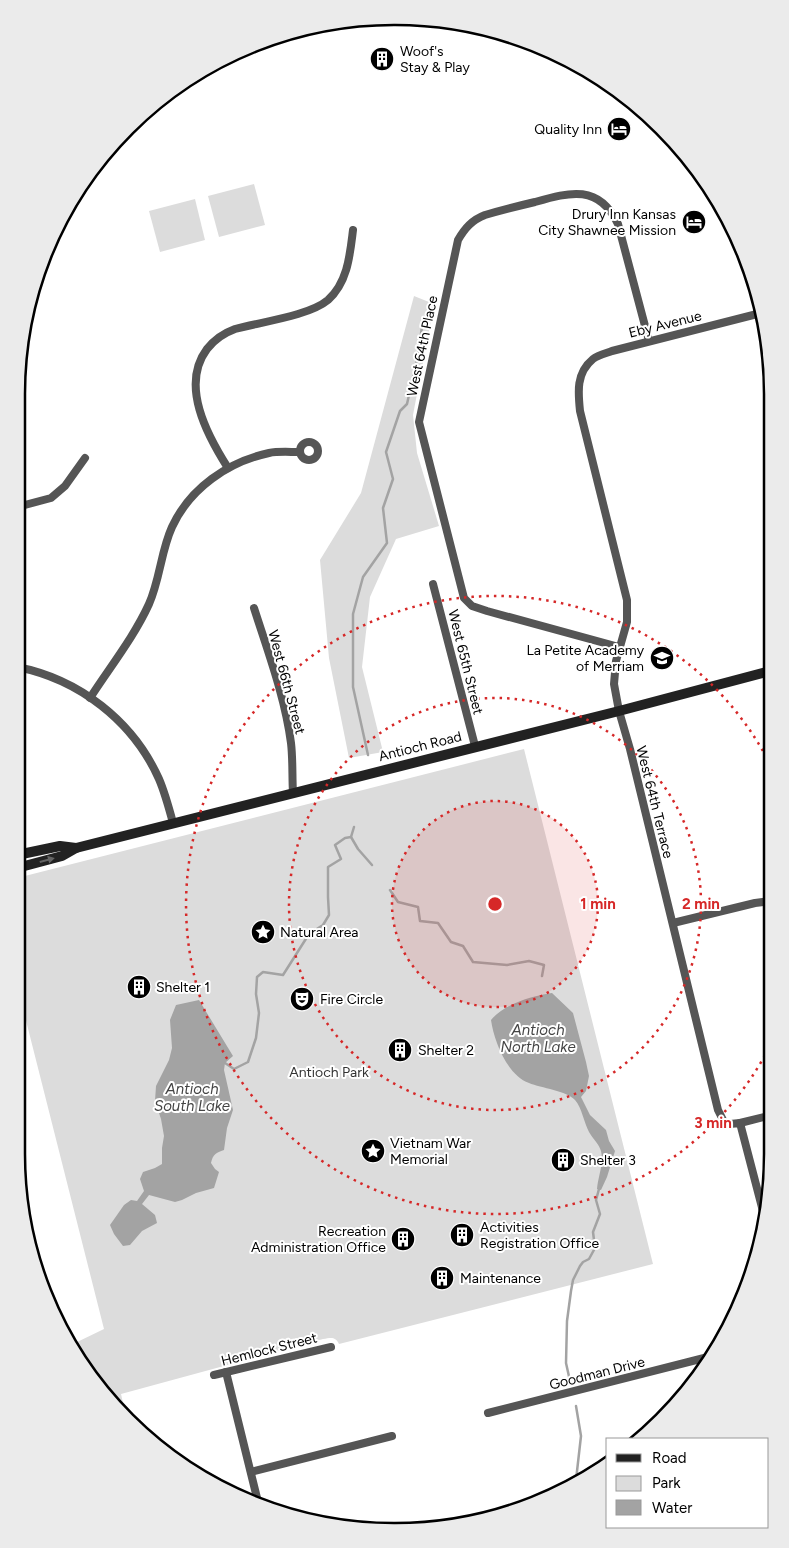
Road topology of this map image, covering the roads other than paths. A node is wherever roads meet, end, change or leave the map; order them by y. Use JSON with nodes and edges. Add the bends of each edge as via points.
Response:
{"nodes":[{"id":1,"x":353,"y":230,"type":"dead end"},
{"id":2,"x":755,"y":314,"type":"edge"},
{"id":3,"x":649,"y":341,"type":"junction"},
{"id":4,"x":582,"y":373,"type":"joint"},
{"id":5,"x":299,"y":452,"type":"dead end"},
{"id":6,"x":85,"y":458,"type":"dead end"},
{"id":7,"x":228,"y":468,"type":"junction"},
{"id":8,"x":25,"y":504,"type":"edge"},
{"id":9,"x":433,"y":584,"type":"dead end"},
{"id":10,"x":254,"y":608,"type":"dead end"},
{"id":11,"x":619,"y":648,"type":"junction"},
{"id":12,"x":25,"y":669,"type":"edge"},
{"id":13,"x":764,"y":673,"type":"edge"},
{"id":14,"x":90,"y":698,"type":"junction"},
{"id":15,"x":618,"y":711,"type":"junction"},
{"id":16,"x":475,"y":746,"type":"junction"},
{"id":17,"x":293,"y":794,"type":"junction"},
{"id":18,"x":173,"y":823,"type":"junction"},
{"id":19,"x":76,"y":848,"type":"junction"},
{"id":20,"x":25,"y":853,"type":"edge"},
{"id":21,"x":25,"y":866,"type":"edge"},
{"id":22,"x":764,"y":902,"type":"edge"},
{"id":23,"x":673,"y":923,"type":"junction"},
{"id":24,"x":764,"y":1118,"type":"edge"},
{"id":25,"x":740,"y":1123,"type":"junction"},
{"id":26,"x":761,"y":1203,"type":"edge"},
{"id":27,"x":331,"y":1347,"type":"dead end"},
{"id":28,"x":702,"y":1358,"type":"edge"},
{"id":29,"x":226,"y":1372,"type":"junction"},
{"id":30,"x":214,"y":1376,"type":"dead end"},
{"id":31,"x":488,"y":1413,"type":"dead end"},
{"id":32,"x":392,"y":1436,"type":"dead end"},
{"id":33,"x":251,"y":1472,"type":"junction"},
{"id":34,"x":257,"y":1496,"type":"edge"}],
"edges":[{"from":1,"to":7,"type":"street","via":[[343,279],[328,300],[304,312],[233,330],[213,342],[204,353],[198,369],[196,396],[203,420]]},
{"from":2,"to":3,"type":"street","name":"Eby Avenue"},
{"from":3,"to":4,"type":"street","name":"Eby Avenue","via":[[594,358]]},
{"from":3,"to":11,"type":"street","name":"West 64th Place","via":[[618,224],[610,209],[600,200],[566,193],[485,215],[465,228],[458,240],[419,422],[464,598],[472,606],[487,612]]},
{"from":4,"to":11,"type":"street","name":"West 64th Terrace","via":[[578,385],[580,411],[626,600],[627,622]]},
{"from":5,"to":7,"type":"street","via":[[271,452]]},
{"from":6,"to":8,"type":"street","via":[[65,486],[51,498]]},
{"from":7,"to":14,"type":"street","via":[[203,486],[180,512],[166,543],[148,605]]},
{"from":9,"to":16,"type":"street","name":"West 65th Street"},
{"from":10,"to":17,"type":"street","name":"West 66th Street","via":[[288,724]]},
{"from":11,"to":15,"type":"street","name":"West 64th Terrace","via":[[614,684]]},
{"from":12,"to":14,"type":"street","via":[[54,677]]},
{"from":13,"to":15,"type":"main road","name":"Antioch Road"},
{"from":14,"to":18,"type":"street","via":[[121,723],[150,761]]},
{"from":15,"to":16,"type":"main road","name":"Antioch Road"},
{"from":15,"to":23,"type":"street","name":"West 64th Terrace"},
{"from":16,"to":17,"type":"main road","name":"Antioch Road"},
{"from":17,"to":18,"type":"main road","name":"Antioch Road"},
{"from":18,"to":19,"type":"main road","name":"Antioch Road"},
{"from":19,"to":20,"type":"main road","name":"Antioch Road","via":[[60,846]]},
{"from":21,"to":19,"type":"main road","name":"Antioch Road","one_way":true,"via":[[62,856]]},
{"from":22,"to":23,"type":"street"},
{"from":23,"to":25,"type":"street","name":"West 64th Terrace","via":[[718,1110],[724,1122]]},
{"from":24,"to":25,"type":"street"},
{"from":25,"to":26,"type":"street"},
{"from":27,"to":29,"type":"street","name":"Hemlock Street"},
{"from":28,"to":31,"type":"street","name":"Goodman Drive"},
{"from":29,"to":30,"type":"street","name":"Hemlock Street"},
{"from":29,"to":33,"type":"street"},
{"from":32,"to":33,"type":"street"},
{"from":33,"to":34,"type":"street"}]}
